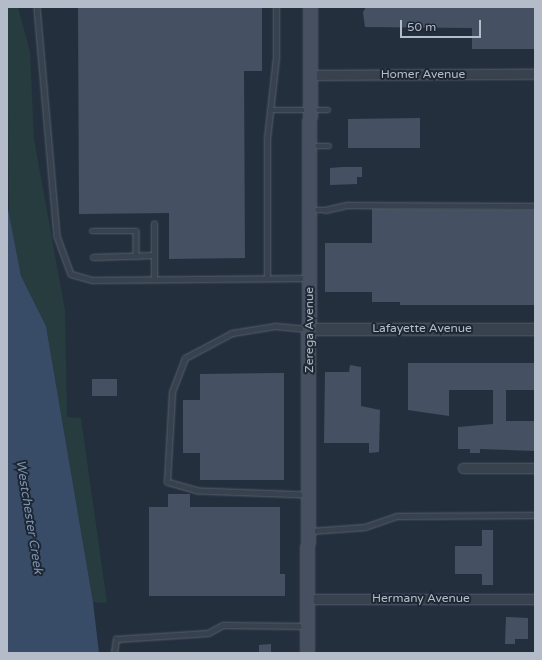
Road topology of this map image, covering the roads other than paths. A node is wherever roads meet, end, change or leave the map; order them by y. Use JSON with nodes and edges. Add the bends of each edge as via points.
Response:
{"nodes":[{"id":1,"x":37,"y":7,"type":"edge"},
{"id":2,"x":276,"y":7,"type":"edge"},
{"id":3,"x":310,"y":7,"type":"edge"},
{"id":4,"x":535,"y":74,"type":"edge"},
{"id":5,"x":310,"y":75,"type":"junction"},
{"id":6,"x":270,"y":110,"type":"junction"},
{"id":7,"x":310,"y":110,"type":"junction"},
{"id":8,"x":328,"y":110,"type":"dead end"},
{"id":9,"x":310,"y":146,"type":"junction"},
{"id":10,"x":329,"y":146,"type":"dead end"},
{"id":11,"x":535,"y":206,"type":"edge"},
{"id":12,"x":310,"y":210,"type":"junction"},
{"id":13,"x":154,"y":224,"type":"dead end"},
{"id":14,"x":92,"y":231,"type":"dead end"},
{"id":15,"x":154,"y":255,"type":"junction"},
{"id":16,"x":136,"y":256,"type":"junction"},
{"id":17,"x":93,"y":257,"type":"dead end"},
{"id":18,"x":267,"y":278,"type":"junction"},
{"id":19,"x":310,"y":278,"type":"junction"},
{"id":20,"x":154,"y":279,"type":"junction"},
{"id":21,"x":310,"y":329,"type":"junction"},
{"id":22,"x":535,"y":329,"type":"edge"},
{"id":23,"x":463,"y":468,"type":"dead end"},
{"id":24,"x":535,"y":468,"type":"edge"},
{"id":25,"x":308,"y":495,"type":"junction"},
{"id":26,"x":535,"y":516,"type":"edge"},
{"id":27,"x":308,"y":531,"type":"junction"},
{"id":28,"x":308,"y":599,"type":"junction"},
{"id":29,"x":535,"y":599,"type":"edge"},
{"id":30,"x":308,"y":626,"type":"junction"},
{"id":31,"x":114,"y":653,"type":"edge"},
{"id":32,"x":307,"y":653,"type":"edge"}],
"edges":[{"from":1,"to":20,"type":"lane","via":[[58,236],[71,274],[92,280]]},
{"from":2,"to":6,"type":"lane","via":[[276,58]]},
{"from":3,"to":5,"type":"main road","name":"Zerega Avenue"},
{"from":4,"to":5,"type":"street","name":"Homer Avenue"},
{"from":5,"to":7,"type":"main road","name":"Zerega Avenue"},
{"from":6,"to":7,"type":"lane"},
{"from":6,"to":18,"type":"lane","via":[[267,139]]},
{"from":7,"to":8,"type":"lane"},
{"from":7,"to":9,"type":"main road","name":"Zerega Avenue"},
{"from":9,"to":10,"type":"lane"},
{"from":9,"to":12,"type":"main road","name":"Zerega Avenue"},
{"from":11,"to":12,"type":"lane","via":[[347,206]]},
{"from":12,"to":19,"type":"main road","name":"Zerega Avenue"},
{"from":13,"to":15,"type":"lane"},
{"from":14,"to":16,"type":"lane","via":[[136,231]]},
{"from":15,"to":16,"type":"lane"},
{"from":15,"to":20,"type":"lane"},
{"from":16,"to":17,"type":"lane"},
{"from":18,"to":19,"type":"lane"},
{"from":18,"to":20,"type":"lane"},
{"from":19,"to":21,"type":"main road","name":"Zerega Avenue"},
{"from":21,"to":22,"type":"street","name":"Lafayette Avenue"},
{"from":21,"to":25,"type":"main road","name":"Zerega Avenue"},
{"from":21,"to":25,"type":"lane","via":[[274,326],[232,333],[185,358],[172,392],[167,482],[198,491]]},
{"from":23,"to":24,"type":"street"},
{"from":25,"to":27,"type":"main road","name":"Zerega Avenue"},
{"from":26,"to":27,"type":"lane","via":[[397,516],[365,527]]},
{"from":27,"to":28,"type":"main road","name":"Zerega Avenue"},
{"from":28,"to":29,"type":"street","name":"Hermany Avenue"},
{"from":28,"to":30,"type":"main road","name":"Zerega Avenue"},
{"from":30,"to":31,"type":"lane","via":[[223,625],[208,633],[116,639]]},
{"from":30,"to":32,"type":"main road","name":"Zerega Avenue"}]}
